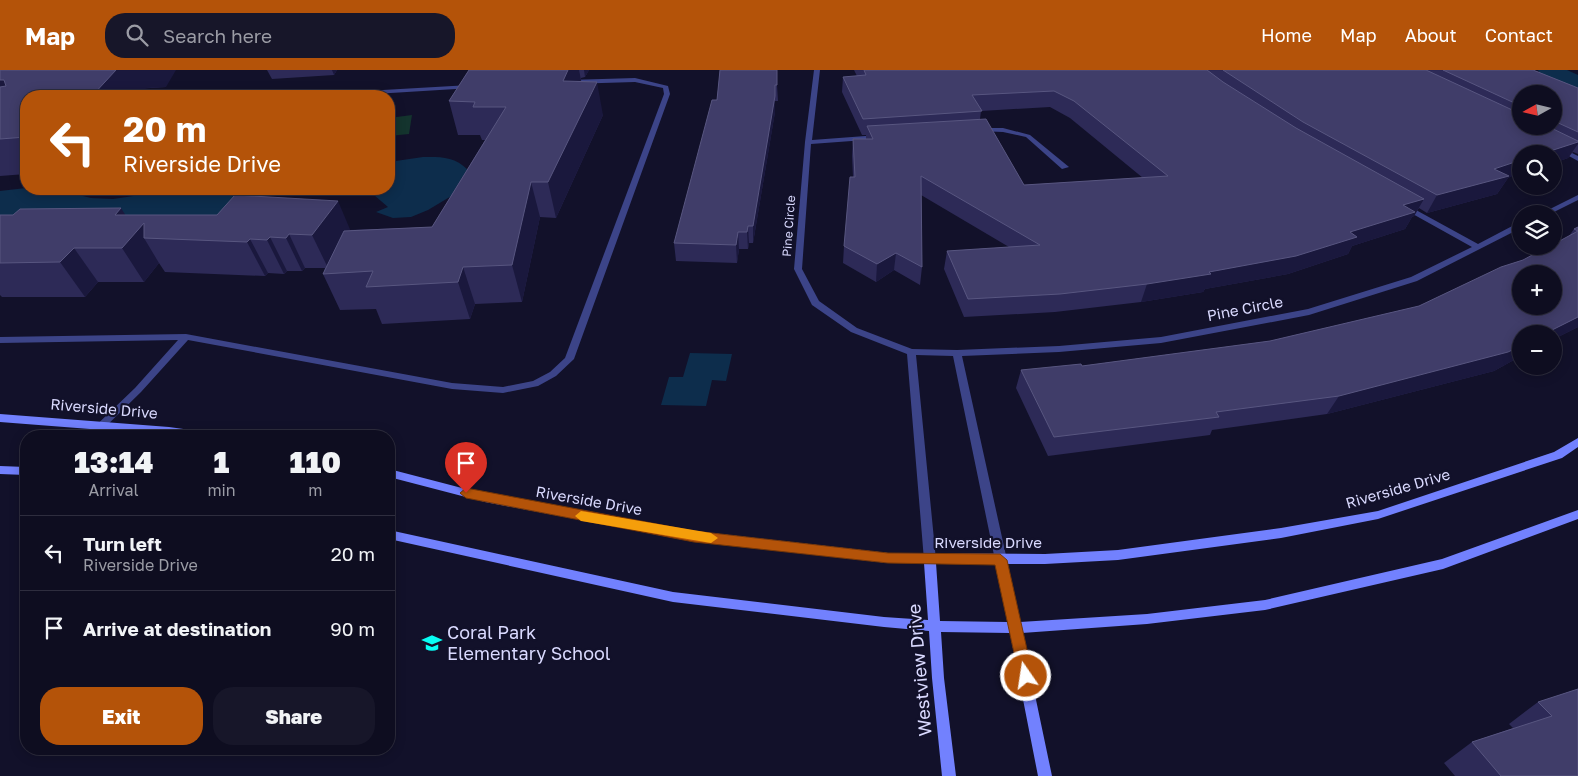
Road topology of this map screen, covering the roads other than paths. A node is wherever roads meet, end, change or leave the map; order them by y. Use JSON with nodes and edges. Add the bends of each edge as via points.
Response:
{"nodes":[{"id":1,"x":817,"y":70,"type":"edge"},
{"id":2,"x":561,"y":82,"type":"edge"},
{"id":3,"x":482,"y":87,"type":"edge"},
{"id":4,"x":395,"y":92,"type":"edge"},
{"id":5,"x":969,"y":131,"type":"edge"},
{"id":6,"x":884,"y":137,"type":"edge"},
{"id":7,"x":808,"y":142,"type":"junction"},
{"id":8,"x":1562,"y":151,"type":"edge"},
{"id":9,"x":1578,"y":159,"type":"edge"},
{"id":10,"x":1065,"y":167,"type":"dead end"},
{"id":11,"x":1578,"y":197,"type":"edge"},
{"id":12,"x":1402,"y":204,"type":"edge"},
{"id":13,"x":1562,"y":205,"type":"edge"},
{"id":14,"x":1512,"y":230,"type":"edge"},
{"id":15,"x":1478,"y":247,"type":"junction"},
{"id":16,"x":186,"y":337,"type":"junction"},
{"id":17,"x":0,"y":340,"type":"edge"},
{"id":18,"x":911,"y":352,"type":"junction"},
{"id":19,"x":957,"y":354,"type":"junction"},
{"id":20,"x":0,"y":418,"type":"edge"},
{"id":21,"x":100,"y":425,"type":"junction"},
{"id":22,"x":95,"y":430,"type":"edge"},
{"id":23,"x":158,"y":430,"type":"edge"},
{"id":24,"x":1578,"y":442,"type":"edge"},
{"id":25,"x":0,"y":470,"type":"edge"},
{"id":26,"x":20,"y":471,"type":"edge"},
{"id":27,"x":395,"y":475,"type":"edge"},
{"id":28,"x":1578,"y":514,"type":"edge"},
{"id":29,"x":395,"y":536,"type":"edge"},
{"id":30,"x":930,"y":560,"type":"junction"},
{"id":31,"x":1000,"y":560,"type":"junction"},
{"id":32,"x":934,"y":626,"type":"junction"},
{"id":33,"x":1015,"y":628,"type":"junction"},
{"id":34,"x":949,"y":776,"type":"edge"},
{"id":35,"x":1045,"y":776,"type":"edge"}],
"edges":[{"from":1,"to":7,"type":"street","name":"Pine Circle"},
{"from":2,"to":16,"type":"street","via":[[635,80],[666,87],[667,94],[569,359],[553,374],[535,384],[503,390],[452,386]]},
{"from":3,"to":4,"type":"street"},
{"from":5,"to":10,"type":"street","via":[[1003,130],[1028,136]]},
{"from":6,"to":7,"type":"street"},
{"from":7,"to":18,"type":"street","name":"Pine Circle","via":[[798,269],[814,303],[854,330]]},
{"from":8,"to":9,"type":"street"},
{"from":11,"to":13,"type":"street"},
{"from":12,"to":15,"type":"street"},
{"from":14,"to":15,"type":"street","name":"Pine Circle"},
{"from":15,"to":19,"type":"street","name":"Pine Circle","via":[[1414,279],[1309,312],[1161,340]]},
{"from":16,"to":17,"type":"street"},
{"from":16,"to":21,"type":"street","via":[[138,390]]},
{"from":18,"to":19,"type":"street","name":"Pine Circle"},
{"from":18,"to":30,"type":"street"},
{"from":19,"to":31,"type":"street"},
{"from":20,"to":21,"type":"street","name":"Riverside Drive"},
{"from":21,"to":22,"type":"street"},
{"from":21,"to":23,"type":"street","name":"Riverside Drive"},
{"from":24,"to":31,"type":"street","name":"Riverside Drive","via":[[1558,456],[1378,515],[1281,533],[1118,555]]},
{"from":25,"to":26,"type":"street"},
{"from":27,"to":30,"type":"street","name":"Riverside Drive","via":[[485,498],[694,536]]},
{"from":28,"to":33,"type":"street","via":[[1443,564],[1265,605],[1147,619]]},
{"from":29,"to":32,"type":"street","via":[[673,597]]},
{"from":30,"to":31,"type":"street","name":"Riverside Drive"},
{"from":30,"to":32,"type":"street","name":"Westview Drive"},
{"from":31,"to":33,"type":"street"},
{"from":32,"to":33,"type":"street"},
{"from":32,"to":34,"type":"street","name":"Westview Drive"},
{"from":33,"to":35,"type":"street"}]}
